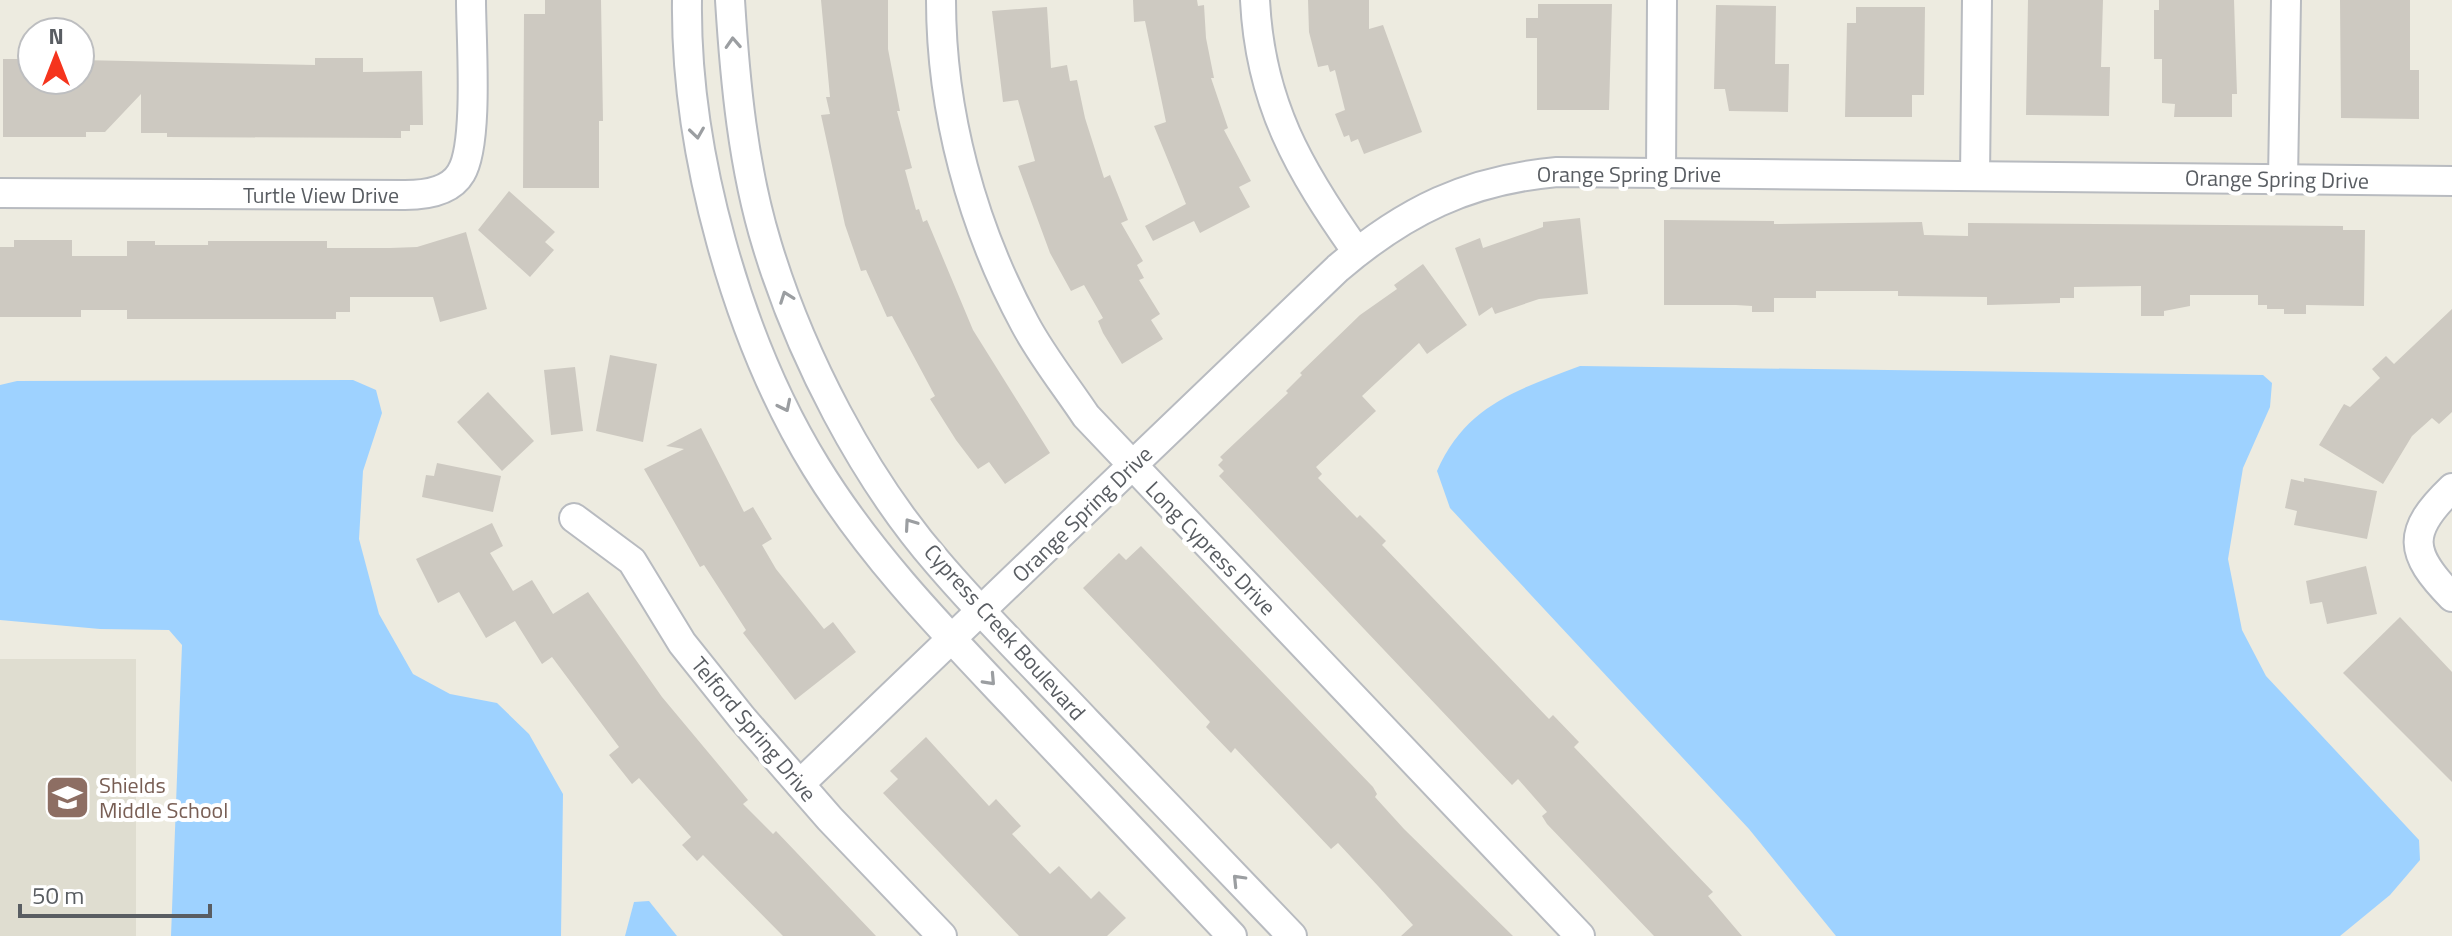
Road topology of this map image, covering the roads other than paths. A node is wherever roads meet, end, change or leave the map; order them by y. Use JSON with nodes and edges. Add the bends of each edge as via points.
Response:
{"nodes":[{"id":1,"x":471,"y":0,"type":"edge"},
{"id":2,"x":687,"y":0,"type":"edge"},
{"id":3,"x":730,"y":0,"type":"edge"},
{"id":4,"x":941,"y":0,"type":"edge"},
{"id":5,"x":1255,"y":0,"type":"edge"},
{"id":6,"x":1662,"y":0,"type":"edge"},
{"id":7,"x":1977,"y":0,"type":"edge"},
{"id":8,"x":2286,"y":0,"type":"edge"},
{"id":9,"x":1661,"y":173,"type":"junction"},
{"id":10,"x":1975,"y":176,"type":"junction"},
{"id":11,"x":2283,"y":179,"type":"junction"},
{"id":12,"x":2452,"y":181,"type":"edge"},
{"id":13,"x":0,"y":193,"type":"edge"},
{"id":14,"x":1357,"y":252,"type":"junction"},
{"id":15,"x":1132,"y":466,"type":"junction"},
{"id":16,"x":2452,"y":488,"type":"edge"},
{"id":17,"x":574,"y":518,"type":"dead end"},
{"id":18,"x":2452,"y":597,"type":"edge"},
{"id":19,"x":982,"y":610,"type":"junction"},
{"id":20,"x":952,"y":639,"type":"junction"},
{"id":21,"x":800,"y":784,"type":"junction"},
{"id":22,"x":942,"y":936,"type":"edge"},
{"id":23,"x":1232,"y":936,"type":"edge"},
{"id":24,"x":1292,"y":936,"type":"edge"},
{"id":25,"x":1580,"y":936,"type":"edge"}],
"edges":[{"from":1,"to":13,"type":"street","name":"Turtle View Drive","via":[[470,147],[461,174],[427,195]]},
{"from":2,"to":20,"type":"street","name":"Cypress Creek Boulevard","one_way":true,"via":[[697,139],[749,329],[815,466],[897,582]]},
{"from":19,"to":3,"type":"street","name":"Cypress Creek Boulevard","one_way":true,"via":[[936,561],[876,476],[828,393],[796,323],[766,243],[746,147]]},
{"from":4,"to":15,"type":"street","name":"Long Cypress Drive","via":[[947,93],[968,186],[995,262],[1026,326],[1086,416]]},
{"from":5,"to":14,"type":"street","via":[[1257,41],[1277,118],[1317,195]]},
{"from":6,"to":9,"type":"street"},
{"from":7,"to":10,"type":"street"},
{"from":8,"to":11,"type":"street"},
{"from":9,"to":10,"type":"street","name":"Orange Spring Drive"},
{"from":9,"to":14,"type":"street","name":"Orange Spring Drive","via":[[1516,176],[1433,201]]},
{"from":10,"to":11,"type":"street","name":"Orange Spring Drive"},
{"from":11,"to":12,"type":"street","name":"Orange Spring Drive"},
{"from":14,"to":15,"type":"street","name":"Orange Spring Drive"},
{"from":15,"to":19,"type":"street","name":"Orange Spring Drive"},
{"from":15,"to":25,"type":"street","name":"Long Cypress Drive"},
{"from":16,"to":18,"type":"street","via":[[2429,510],[2419,548],[2425,569]]},
{"from":17,"to":21,"type":"street","name":"Telford Spring Drive","via":[[632,561],[682,643]]},
{"from":19,"to":20,"type":"street","name":"Orange Spring Drive"},
{"from":24,"to":19,"type":"street","name":"Cypress Creek Boulevard","one_way":true},
{"from":20,"to":21,"type":"street","name":"Orange Spring Drive"},
{"from":20,"to":23,"type":"street","name":"Cypress Creek Boulevard","one_way":true},
{"from":21,"to":22,"type":"street","name":"Telford Spring Drive"}]}
